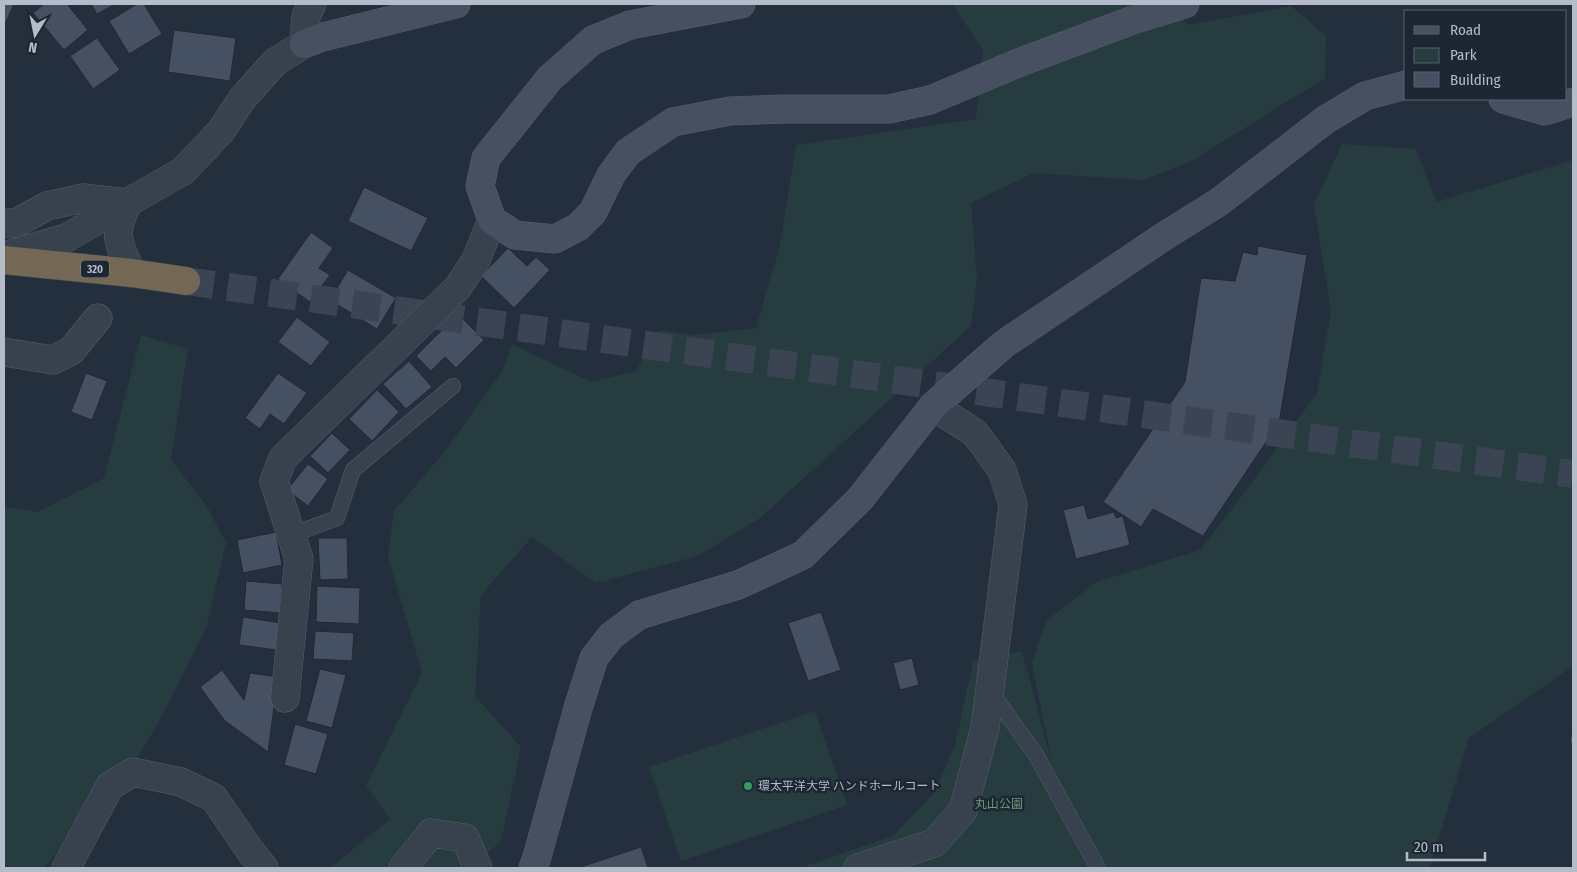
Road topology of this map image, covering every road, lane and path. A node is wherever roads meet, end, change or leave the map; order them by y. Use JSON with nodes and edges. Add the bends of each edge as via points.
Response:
{"nodes":[{"id":1,"x":312,"y":4,"type":"edge"},
{"id":2,"x":456,"y":4,"type":"edge"},
{"id":3,"x":742,"y":4,"type":"edge"},
{"id":4,"x":1185,"y":4,"type":"edge"},
{"id":5,"x":304,"y":44,"type":"junction"},
{"id":6,"x":1404,"y":86,"type":"edge"},
{"id":7,"x":1506,"y":100,"type":"edge"},
{"id":8,"x":1573,"y":102,"type":"edge"},
{"id":9,"x":128,"y":203,"type":"junction"},
{"id":10,"x":492,"y":220,"type":"junction"},
{"id":11,"x":4,"y":223,"type":"edge"},
{"id":12,"x":4,"y":258,"type":"edge"},
{"id":13,"x":132,"y":273,"type":"junction"},
{"id":14,"x":186,"y":281,"type":"tunnel mouth"},
{"id":15,"x":98,"y":318,"type":"dead end"},
{"id":16,"x":4,"y":352,"type":"edge"},
{"id":17,"x":453,"y":386,"type":"dead end"},
{"id":18,"x":933,"y":406,"type":"junction"},
{"id":19,"x":291,"y":535,"type":"junction"},
{"id":20,"x":990,"y":690,"type":"junction"},
{"id":21,"x":285,"y":698,"type":"dead end"},
{"id":22,"x":66,"y":868,"type":"edge"},
{"id":23,"x":264,"y":868,"type":"edge"},
{"id":24,"x":403,"y":868,"type":"edge"},
{"id":25,"x":478,"y":868,"type":"edge"},
{"id":26,"x":533,"y":868,"type":"edge"},
{"id":27,"x":858,"y":868,"type":"edge"},
{"id":28,"x":1098,"y":868,"type":"edge"}],
"edges":[{"from":1,"to":5,"type":"street","via":[[306,16]]},
{"from":2,"to":5,"type":"street"},
{"from":3,"to":10,"type":"street","via":[[630,25],[593,40],[550,78],[486,158],[480,186]]},
{"from":4,"to":10,"type":"street","via":[[1036,56],[930,100],[889,109],[730,112],[673,122],[628,152],[610,175],[593,212],[578,227],[555,239],[515,235]]},
{"from":5,"to":9,"type":"street","via":[[275,62],[242,99],[222,131],[183,171]]},
{"from":6,"to":18,"type":"street","via":[[1365,96],[1325,120],[1219,202],[1004,344]]},
{"from":7,"to":8,"type":"street","via":[[1545,111]]},
{"from":9,"to":11,"type":"street","via":[[83,198],[47,206],[16,223]]},
{"from":9,"to":12,"type":"street","via":[[66,238]]},
{"from":9,"to":13,"type":"street","via":[[118,230],[120,248]]},
{"from":10,"to":19,"type":"street","via":[[476,260],[458,287],[283,458],[274,481]]},
{"from":12,"to":13,"type":"highway","number":"320"},
{"from":13,"to":14,"type":"highway","number":"320"},
{"from":15,"to":16,"type":"street","via":[[71,351],[52,360]]},
{"from":17,"to":19,"type":"lane","via":[[352,470],[337,518]]},
{"from":18,"to":20,"type":"street","via":[[975,433],[1002,470],[1013,505]]},
{"from":18,"to":26,"type":"street","via":[[860,499],[803,555],[738,585],[639,615],[611,636],[594,658]]},
{"from":19,"to":21,"type":"street","via":[[299,559]]},
{"from":20,"to":27,"type":"street","via":[[985,728],[963,811],[934,843]]},
{"from":20,"to":28,"type":"lane","via":[[1036,755]]},
{"from":22,"to":23,"type":"street","via":[[110,786],[134,772],[181,782],[214,798]]},
{"from":24,"to":25,"type":"street","via":[[430,832],[465,838]]}]}
